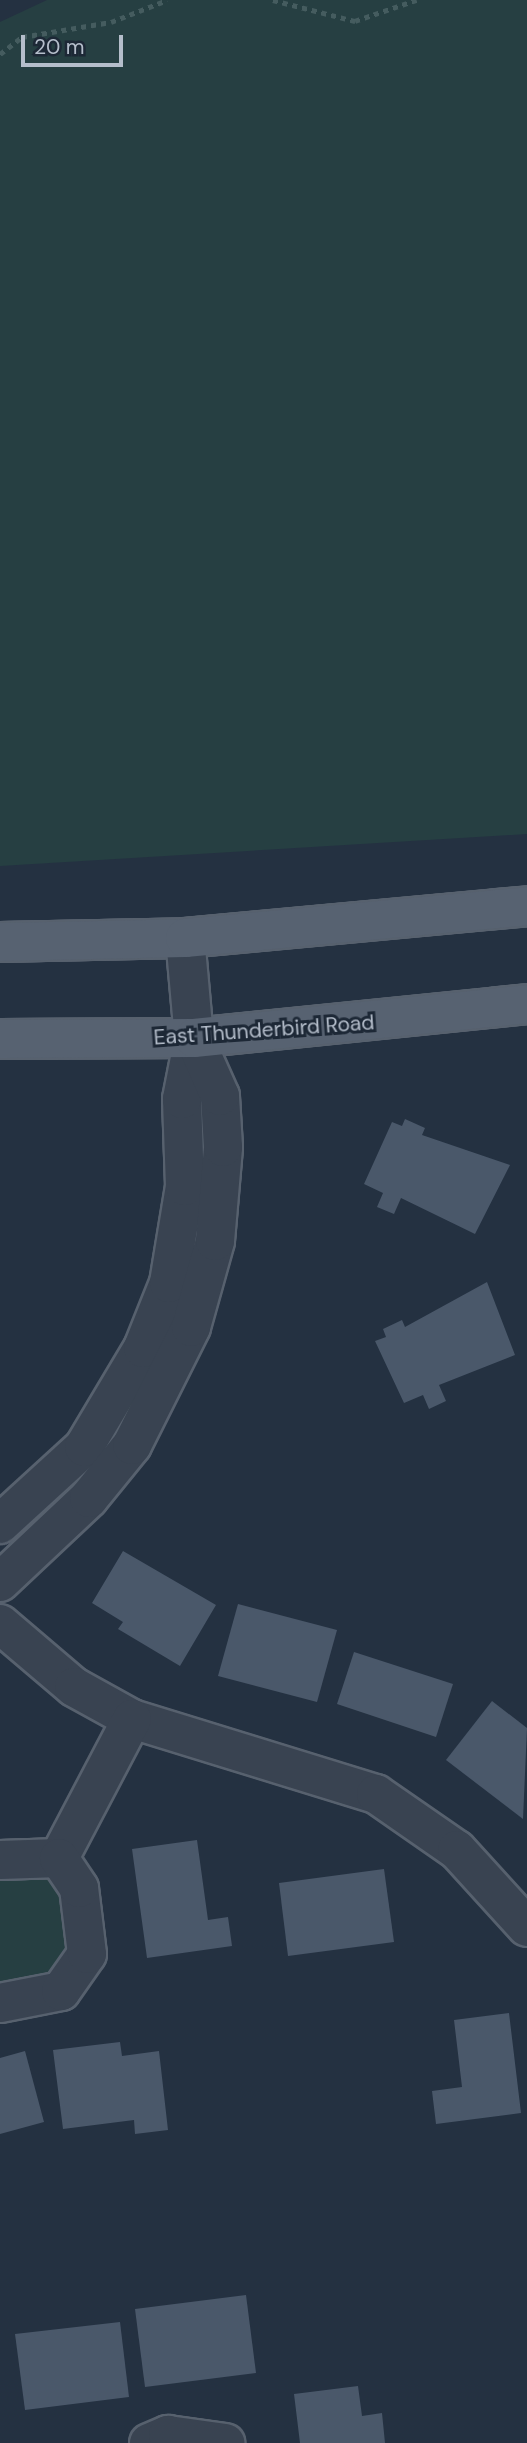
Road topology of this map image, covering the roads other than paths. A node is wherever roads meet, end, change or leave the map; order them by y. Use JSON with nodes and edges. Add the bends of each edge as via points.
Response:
{"nodes":[{"id":1,"x":527,"y":906,"type":"edge"},
{"id":2,"x":186,"y":938,"type":"junction"},
{"id":3,"x":0,"y":942,"type":"edge"},
{"id":4,"x":527,"y":1004,"type":"edge"},
{"id":5,"x":194,"y":1038,"type":"junction"},
{"id":6,"x":0,"y":1040,"type":"edge"},
{"id":7,"x":0,"y":1524,"type":"edge"},
{"id":8,"x":0,"y":1582,"type":"edge"},
{"id":9,"x":0,"y":1624,"type":"edge"},
{"id":10,"x":132,"y":1719,"type":"junction"},
{"id":11,"x":60,"y":1858,"type":"junction"},
{"id":12,"x":0,"y":1860,"type":"edge"},
{"id":13,"x":527,"y":1927,"type":"edge"},
{"id":14,"x":0,"y":2003,"type":"edge"},
{"id":15,"x":149,"y":2443,"type":"edge"},
{"id":16,"x":225,"y":2443,"type":"edge"}],
"edges":[{"from":1,"to":2,"type":"main road"},
{"from":2,"to":3,"type":"main road"},
{"from":2,"to":5,"type":"street"},
{"from":4,"to":5,"type":"main road","name":"East Thunderbird Road"},
{"from":5,"to":6,"type":"main road","name":"East Thunderbird Road"},
{"from":5,"to":7,"type":"street","via":[[182,1099],[185,1186],[169,1283],[143,1348],[71,1462]]},
{"from":5,"to":8,"type":"street","via":[[220,1096],[221,1187],[204,1288],[152,1411],[89,1498]]},
{"from":9,"to":10,"type":"street","via":[[64,1679]]},
{"from":10,"to":11,"type":"street"},
{"from":10,"to":13,"type":"street","via":[[376,1794],[457,1850]]},
{"from":11,"to":12,"type":"street"},
{"from":11,"to":14,"type":"street","via":[[79,1888],[87,1954],[61,1991]]},
{"from":15,"to":16,"type":"street","via":[[168,2435]]}]}
